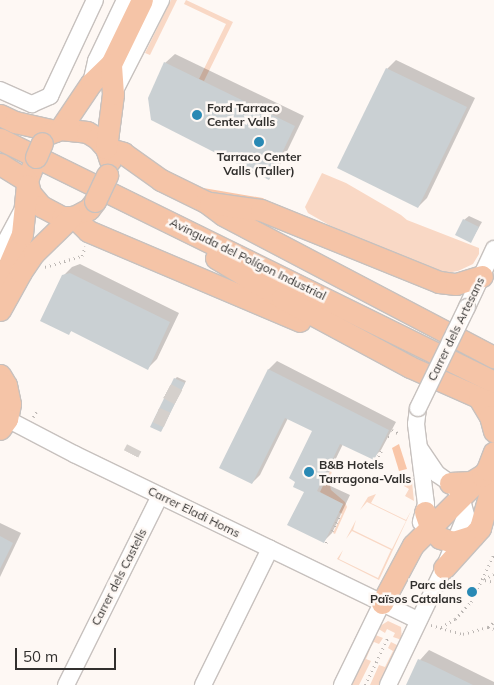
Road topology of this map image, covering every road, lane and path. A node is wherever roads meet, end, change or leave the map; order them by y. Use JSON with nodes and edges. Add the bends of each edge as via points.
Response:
{"nodes":[{"id":1,"x":95,"y":0,"type":"edge"},
{"id":2,"x":125,"y":0,"type":"edge"},
{"id":3,"x":142,"y":0,"type":"edge"},
{"id":4,"x":160,"y":0,"type":"edge"},
{"id":5,"x":111,"y":64,"type":"junction"},
{"id":6,"x":92,"y":82,"type":"junction"},
{"id":7,"x":0,"y":90,"type":"edge"},
{"id":8,"x":113,"y":94,"type":"junction"},
{"id":9,"x":0,"y":115,"type":"edge"},
{"id":10,"x":52,"y":134,"type":"junction"},
{"id":11,"x":0,"y":139,"type":"edge"},
{"id":12,"x":106,"y":148,"type":"junction"},
{"id":13,"x":0,"y":164,"type":"edge"},
{"id":14,"x":28,"y":179,"type":"junction"},
{"id":15,"x":206,"y":202,"type":"junction"},
{"id":16,"x":24,"y":207,"type":"junction"},
{"id":17,"x":73,"y":217,"type":"junction"},
{"id":18,"x":181,"y":226,"type":"junction"},
{"id":19,"x":86,"y":242,"type":"dead end"},
{"id":20,"x":494,"y":249,"type":"edge"},
{"id":21,"x":0,"y":252,"type":"edge"},
{"id":22,"x":42,"y":270,"type":"dead end"},
{"id":23,"x":482,"y":276,"type":"junction"},
{"id":24,"x":2,"y":296,"type":"edge"},
{"id":25,"x":354,"y":337,"type":"junction"},
{"id":26,"x":494,"y":357,"type":"edge"},
{"id":27,"x":0,"y":375,"type":"edge"},
{"id":28,"x":494,"y":382,"type":"edge"},
{"id":29,"x":487,"y":401,"type":"edge"},
{"id":30,"x":36,"y":412,"type":"dead end"},
{"id":31,"x":34,"y":416,"type":"dead end"},
{"id":32,"x":4,"y":424,"type":"edge"},
{"id":33,"x":392,"y":430,"type":"dead end"},
{"id":34,"x":494,"y":431,"type":"edge"},
{"id":35,"x":398,"y":433,"type":"dead end"},
{"id":36,"x":382,"y":449,"type":"dead end"},
{"id":37,"x":420,"y":449,"type":"junction"},
{"id":38,"x":494,"y":452,"type":"edge"},
{"id":39,"x":376,"y":461,"type":"dead end"},
{"id":40,"x":488,"y":477,"type":"edge"},
{"id":41,"x":455,"y":490,"type":"junction"},
{"id":42,"x":160,"y":496,"type":"junction"},
{"id":43,"x":339,"y":517,"type":"dead end"},
{"id":44,"x":428,"y":520,"type":"junction"},
{"id":45,"x":332,"y":531,"type":"dead end"},
{"id":46,"x":463,"y":539,"type":"junction"},
{"id":47,"x":270,"y":549,"type":"junction"},
{"id":48,"x":494,"y":554,"type":"edge"},
{"id":49,"x":444,"y":568,"type":"joint"},
{"id":50,"x":494,"y":574,"type":"edge"},
{"id":51,"x":483,"y":580,"type":"junction"},
{"id":52,"x":494,"y":582,"type":"edge"},
{"id":53,"x":382,"y":603,"type":"junction"},
{"id":54,"x":418,"y":620,"type":"junction"},
{"id":55,"x":494,"y":622,"type":"edge"},
{"id":56,"x":434,"y":626,"type":"dead end"},
{"id":57,"x":488,"y":627,"type":"junction"},
{"id":58,"x":441,"y":628,"type":"junction"},
{"id":59,"x":494,"y":629,"type":"edge"},
{"id":60,"x":384,"y":636,"type":"dead end"},
{"id":61,"x":388,"y":637,"type":"junction"},
{"id":62,"x":392,"y":639,"type":"dead end"},
{"id":63,"x":66,"y":685,"type":"edge"},
{"id":64,"x":203,"y":685,"type":"edge"},
{"id":65,"x":342,"y":685,"type":"edge"},
{"id":66,"x":364,"y":685,"type":"edge"},
{"id":67,"x":388,"y":685,"type":"edge"}],
"edges":[{"from":1,"to":7,"type":"street","via":[[50,96],[32,104]]},
{"from":2,"to":6,"type":"street","via":[[96,61]]},
{"from":3,"to":5,"type":"main road"},
{"from":4,"to":8,"type":"street"},
{"from":5,"to":6,"type":"main road"},
{"from":5,"to":8,"type":"main road"},
{"from":6,"to":10,"type":"main road"},
{"from":8,"to":12,"type":"main road"},
{"from":9,"to":10,"type":"main road"},
{"from":10,"to":12,"type":"main road","via":[[87,132]]},
{"from":10,"to":14,"type":"main road","bridge":true},
{"from":11,"to":18,"type":"main road","name":"Avinguda del Polígon Industrial"},
{"from":12,"to":15,"type":"main road","via":[[123,152],[161,180]]},
{"from":12,"to":17,"type":"main road","bridge":true,"via":[[110,161],[107,175],[89,209]]},
{"from":13,"to":14,"type":"main road"},
{"from":14,"to":16,"type":"main road"},
{"from":14,"to":17,"type":"main road","via":[[41,206],[62,217]]},
{"from":15,"to":23,"type":"main road","via":[[261,210],[438,282],[456,284]]},
{"from":15,"to":26,"type":"main road","via":[[223,215]]},
{"from":16,"to":21,"type":"street"},
{"from":16,"to":24,"type":"main road","via":[[22,234]]},
{"from":17,"to":24,"type":"main road","via":[[34,253]]},
{"from":17,"to":25,"type":"main road","via":[[88,230],[343,339]]},
{"from":18,"to":25,"type":"main road","via":[[204,250]]},
{"from":18,"to":28,"type":"main road","name":"Avinguda del Polígon Industrial"},
{"from":19,"to":22,"type":"path","via":[[82,256]]},
{"from":20,"to":23,"type":"street","name":"Carrer dels Artesans"},
{"from":23,"to":37,"type":"street","name":"Carrer dels Artesans","bridge":true,"via":[[418,408],[416,424]]},
{"from":25,"to":29,"type":"main road","via":[[410,367]]},
{"from":27,"to":32,"type":"main road","via":[[8,392]]},
{"from":29,"to":34,"type":"main road"},
{"from":30,"to":31,"type":"path"},
{"from":32,"to":42,"type":"street","name":"Carrer Eladi Homs"},
{"from":33,"to":35,"type":"path"},
{"from":36,"to":39,"type":"path"},
{"from":37,"to":41,"type":"street","via":[[437,474]]},
{"from":37,"to":44,"type":"street"},
{"from":38,"to":40,"type":"main road","via":[[487,470]]},
{"from":40,"to":41,"type":"main road"},
{"from":40,"to":46,"type":"main road","via":[[480,528]]},
{"from":41,"to":44,"type":"main road"},
{"from":41,"to":46,"type":"street","via":[[466,515]]},
{"from":42,"to":47,"type":"street","name":"Carrer Eladi Homs"},
{"from":42,"to":63,"type":"street","name":"Carrer dels Castells"},
{"from":43,"to":45,"type":"path"},
{"from":44,"to":46,"type":"main road","via":[[440,538]]},
{"from":44,"to":53,"type":"main road"},
{"from":46,"to":49,"type":"main road"},
{"from":47,"to":53,"type":"street","name":"Carrer Eladi Homs"},
{"from":47,"to":64,"type":"street"},
{"from":48,"to":51,"type":"path"},
{"from":49,"to":54,"type":"street"},
{"from":50,"to":51,"type":"path"},
{"from":51,"to":52,"type":"path"},
{"from":51,"to":58,"type":"path","via":[[471,602]]},
{"from":53,"to":54,"type":"street","name":"Carrer Eladi Homs"},
{"from":53,"to":65,"type":"street"},
{"from":54,"to":67,"type":"street"},
{"from":55,"to":57,"type":"path"},
{"from":56,"to":58,"type":"path"},
{"from":57,"to":58,"type":"path","via":[[463,634]]},
{"from":57,"to":59,"type":"path"},
{"from":60,"to":61,"type":"path"},
{"from":61,"to":62,"type":"path"},
{"from":61,"to":66,"type":"path"}]}
